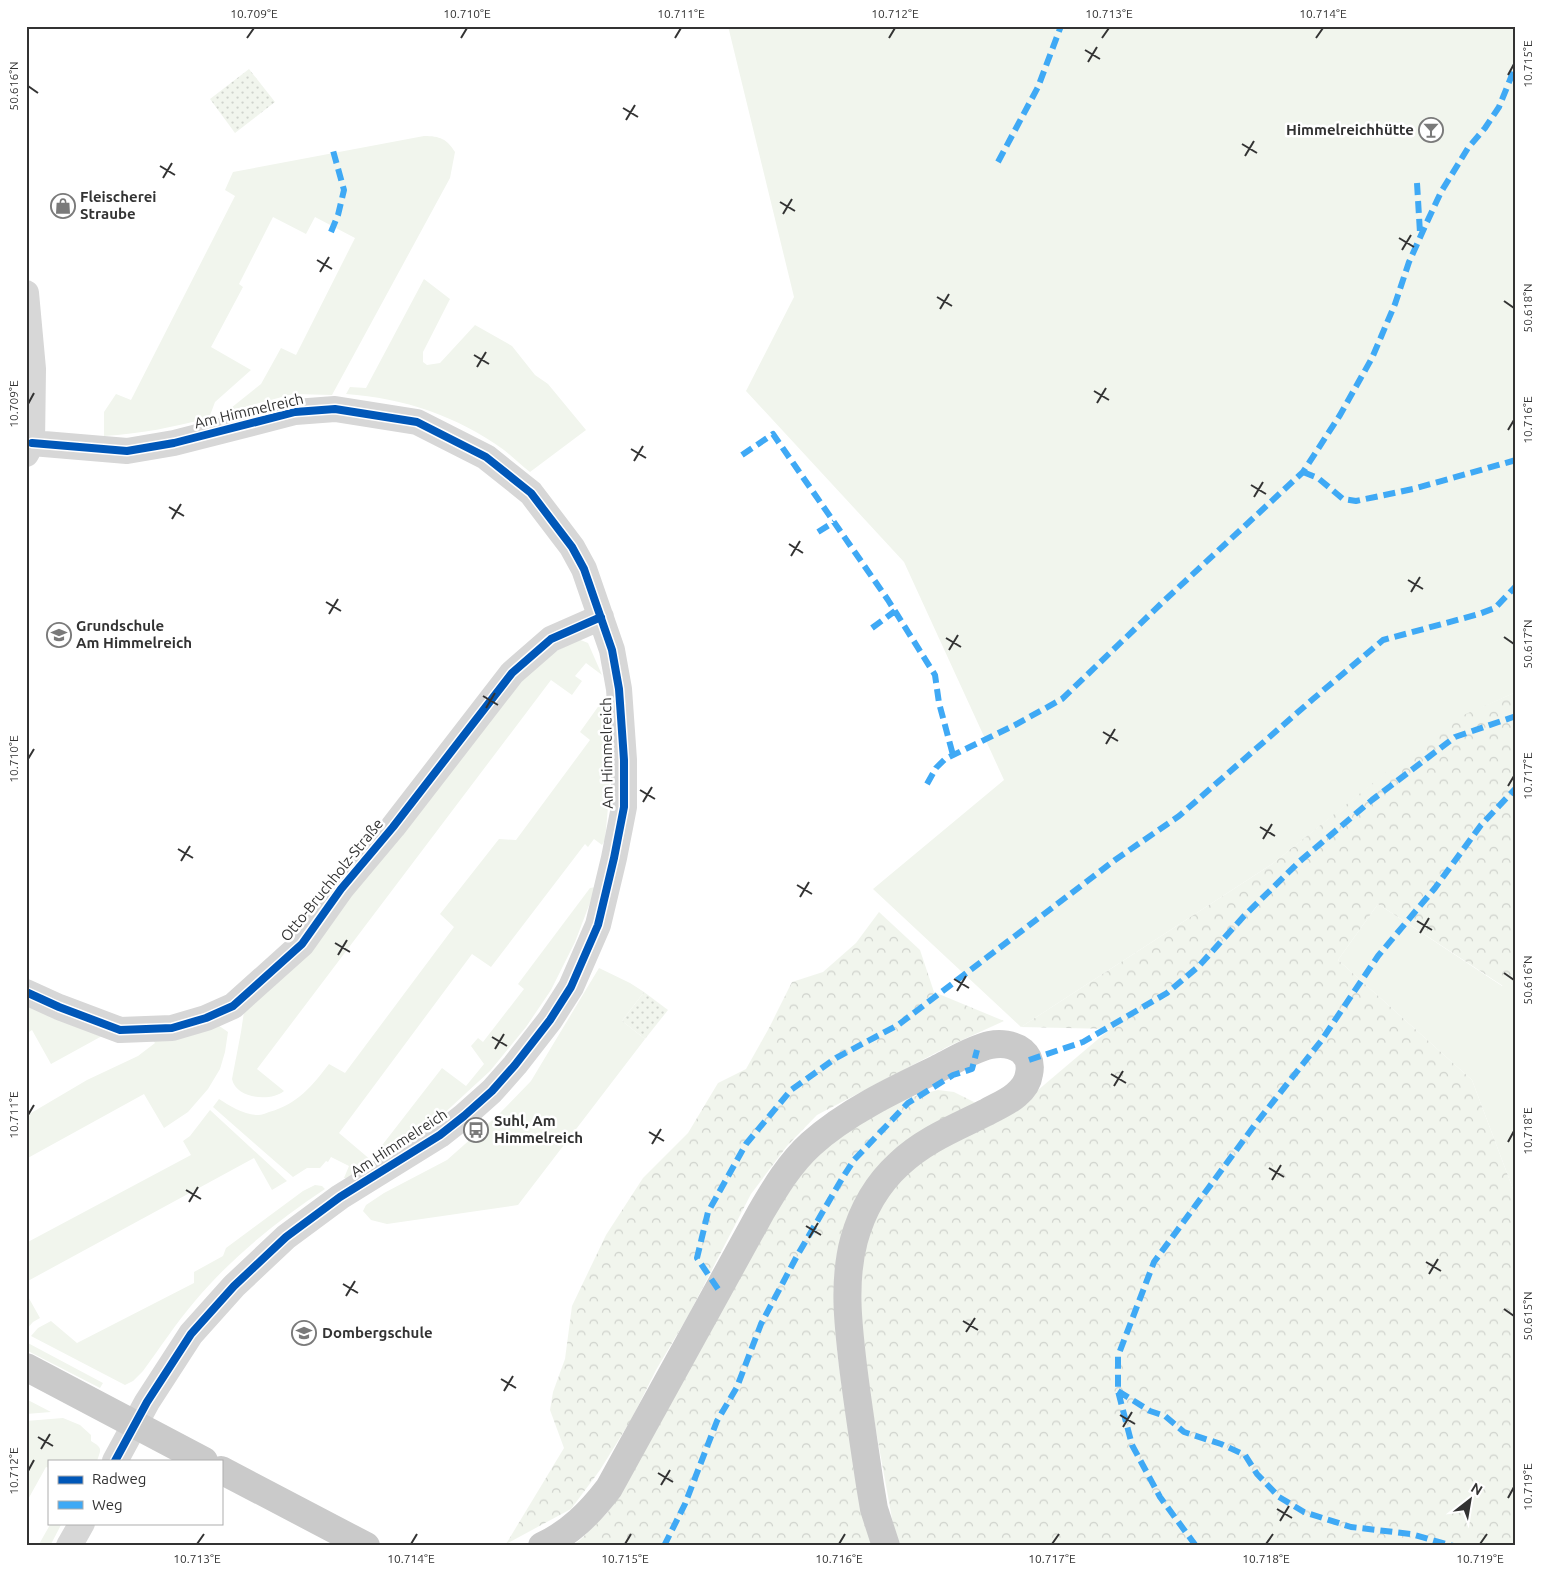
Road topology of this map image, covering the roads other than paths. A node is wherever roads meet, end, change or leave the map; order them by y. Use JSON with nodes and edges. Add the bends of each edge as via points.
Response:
{"nodes":[{"id":1,"x":26,"y":292,"type":"edge"},
{"id":2,"x":29,"y":449,"type":"edge"},
{"id":3,"x":601,"y":617,"type":"junction"},
{"id":4,"x":26,"y":992,"type":"edge"},
{"id":5,"x":26,"y":1366,"type":"edge"},
{"id":6,"x":135,"y":1424,"type":"junction"},
{"id":7,"x":117,"y":1460,"type":"edge"},
{"id":8,"x":202,"y":1460,"type":"edge"},
{"id":9,"x":222,"y":1471,"type":"edge"},
{"id":10,"x":81,"y":1524,"type":"edge"},
{"id":11,"x":69,"y":1546,"type":"edge"},
{"id":12,"x":366,"y":1546,"type":"edge"},
{"id":13,"x":542,"y":1546,"type":"edge"},
{"id":14,"x":886,"y":1546,"type":"edge"}],
"edges":[{"from":1,"to":2,"type":"street","via":[[33,369]]},
{"from":2,"to":3,"type":"street","name":"Am Himmelreich","via":[[127,451],[174,443],[295,412],[335,409],[417,422],[486,457],[530,493],[576,554]]},
{"from":3,"to":4,"type":"street","name":"Otto-Bruchholz-Straße","via":[[551,639],[512,673],[341,889],[302,944],[233,1006],[172,1028],[120,1030]]},
{"from":3,"to":6,"type":"street","name":"Am Himmelreich","via":[[612,650],[619,689],[624,807],[598,925],[571,987],[515,1065],[464,1116],[440,1135],[340,1197],[286,1237],[234,1286],[191,1334]]},
{"from":5,"to":6,"type":"main road"},
{"from":6,"to":7,"type":"street","name":"Am Himmelreich"},
{"from":6,"to":8,"type":"main road"},
{"from":9,"to":12,"type":"main road"},
{"from":10,"to":11,"type":"street"},
{"from":13,"to":14,"type":"main road","via":[[566,1533],[585,1517],[609,1488],[760,1212],[810,1144],[858,1110],[924,1075],[988,1046],[1009,1045],[1020,1049],[1029,1060],[1029,1077],[1022,1089],[1015,1097],[937,1137],[900,1163],[872,1196],[854,1240],[849,1268],[848,1322],[874,1509]]}]}
